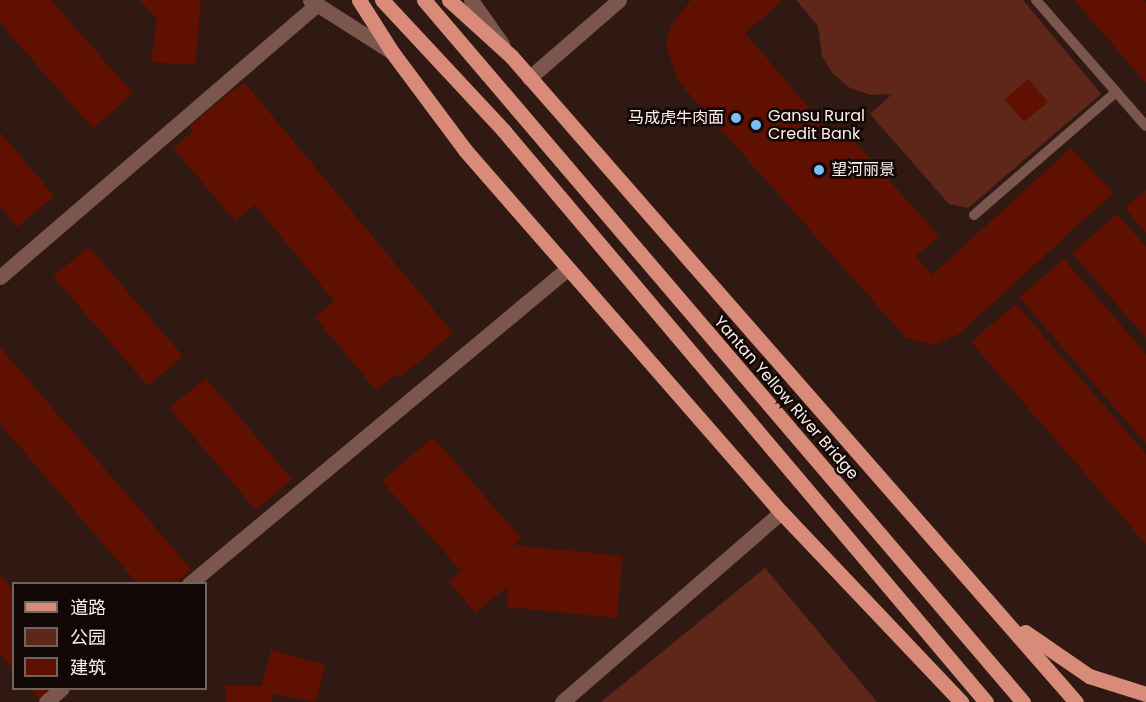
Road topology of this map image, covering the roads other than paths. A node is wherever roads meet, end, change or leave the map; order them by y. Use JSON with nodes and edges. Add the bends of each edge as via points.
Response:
{"nodes":[{"id":1,"x":359,"y":0,"type":"edge"},
{"id":2,"x":382,"y":0,"type":"edge"},
{"id":3,"x":424,"y":0,"type":"edge"},
{"id":4,"x":449,"y":0,"type":"edge"},
{"id":5,"x":471,"y":0,"type":"edge"},
{"id":6,"x":619,"y":0,"type":"edge"},
{"id":7,"x":1036,"y":0,"type":"edge"},
{"id":8,"x":312,"y":3,"type":"edge"},
{"id":9,"x":392,"y":52,"type":"junction"},
{"id":10,"x":511,"y":56,"type":"junction"},
{"id":11,"x":530,"y":78,"type":"junction"},
{"id":12,"x":1116,"y":92,"type":"junction"},
{"id":13,"x":1146,"y":126,"type":"edge"},
{"id":14,"x":974,"y":215,"type":"dead end"},
{"id":15,"x":568,"y":268,"type":"junction"},
{"id":16,"x":0,"y":277,"type":"edge"},
{"id":17,"x":781,"y":512,"type":"junction"},
{"id":18,"x":191,"y":582,"type":"edge"},
{"id":19,"x":1005,"y":618,"type":"junction"},
{"id":20,"x":60,"y":690,"type":"edge"},
{"id":21,"x":1146,"y":694,"type":"edge"},
{"id":22,"x":46,"y":702,"type":"edge"},
{"id":23,"x":562,"y":702,"type":"edge"},
{"id":24,"x":961,"y":702,"type":"edge"},
{"id":25,"x":986,"y":702,"type":"edge"},
{"id":26,"x":1023,"y":702,"type":"edge"},
{"id":27,"x":1076,"y":702,"type":"edge"}],
"edges":[{"from":1,"to":9,"type":"main road"},
{"from":2,"to":25,"type":"main road","via":[[504,131]]},
{"from":3,"to":26,"type":"main road","name":"Yantan Yellow River Bridge"},
{"from":4,"to":10,"type":"main road"},
{"from":5,"to":10,"type":"street"},
{"from":6,"to":11,"type":"street"},
{"from":7,"to":12,"type":"lane"},
{"from":8,"to":9,"type":"street"},
{"from":8,"to":16,"type":"street"},
{"from":9,"to":15,"type":"main road","via":[[465,150]]},
{"from":10,"to":11,"type":"main road"},
{"from":11,"to":19,"type":"main road"},
{"from":12,"to":13,"type":"lane"},
{"from":12,"to":14,"type":"lane"},
{"from":15,"to":17,"type":"main road"},
{"from":15,"to":18,"type":"street"},
{"from":17,"to":23,"type":"street"},
{"from":17,"to":24,"type":"main road"},
{"from":19,"to":21,"type":"main road","via":[[1089,676]]},
{"from":19,"to":27,"type":"main road"},
{"from":20,"to":22,"type":"street"}]}
